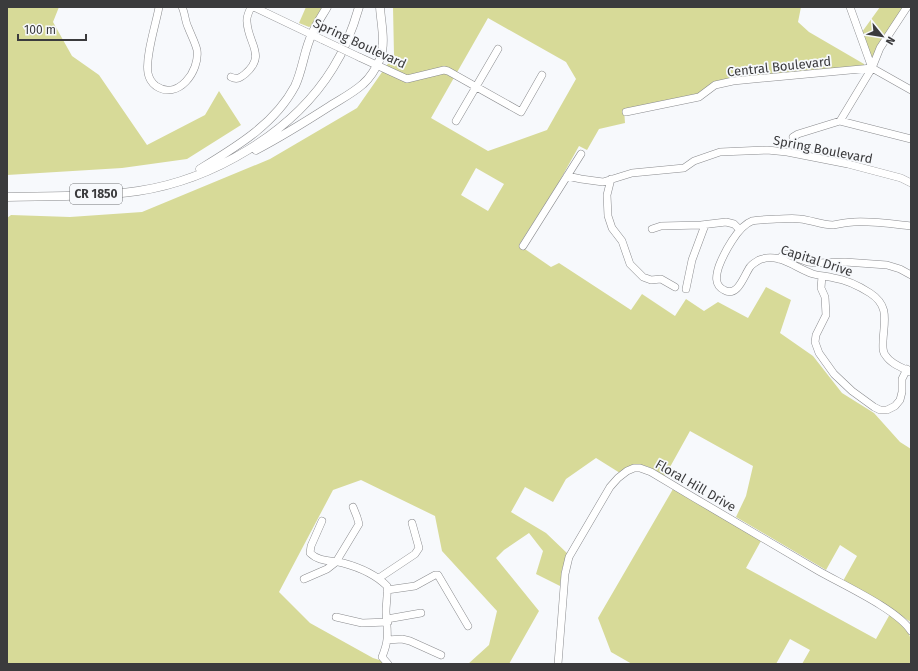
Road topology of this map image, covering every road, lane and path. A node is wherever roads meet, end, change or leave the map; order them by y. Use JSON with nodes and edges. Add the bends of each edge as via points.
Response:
{"nodes":[{"id":1,"x":159,"y":7,"type":"edge"},
{"id":2,"x":182,"y":7,"type":"edge"},
{"id":3,"x":252,"y":7,"type":"edge"},
{"id":4,"x":327,"y":7,"type":"edge"},
{"id":5,"x":359,"y":7,"type":"edge"},
{"id":6,"x":380,"y":7,"type":"edge"},
{"id":7,"x":850,"y":7,"type":"edge"},
{"id":8,"x":907,"y":7,"type":"edge"},
{"id":9,"x":311,"y":34,"type":"junction"},
{"id":10,"x":498,"y":49,"type":"dead end"},
{"id":11,"x":377,"y":65,"type":"junction"},
{"id":12,"x":872,"y":68,"type":"junction"},
{"id":13,"x":542,"y":75,"type":"dead end"},
{"id":14,"x":231,"y":77,"type":"dead end"},
{"id":15,"x":477,"y":87,"type":"junction"},
{"id":16,"x":911,"y":90,"type":"edge"},
{"id":17,"x":626,"y":112,"type":"dead end"},
{"id":18,"x":840,"y":120,"type":"junction"},
{"id":19,"x":456,"y":121,"type":"dead end"},
{"id":20,"x":793,"y":137,"type":"dead end"},
{"id":21,"x":911,"y":139,"type":"edge"},
{"id":22,"x":581,"y":154,"type":"dead end"},
{"id":23,"x":231,"y":160,"type":"junction"},
{"id":24,"x":567,"y":176,"type":"junction"},
{"id":25,"x":184,"y":179,"type":"junction"},
{"id":26,"x":611,"y":179,"type":"junction"},
{"id":27,"x":911,"y":183,"type":"edge"},
{"id":28,"x":7,"y":197,"type":"edge"},
{"id":29,"x":705,"y":225,"type":"junction"},
{"id":30,"x":911,"y":226,"type":"edge"},
{"id":31,"x":652,"y":229,"type":"dead end"},
{"id":32,"x":740,"y":230,"type":"junction"},
{"id":33,"x":523,"y":246,"type":"dead end"},
{"id":34,"x":779,"y":259,"type":"junction"},
{"id":35,"x":911,"y":275,"type":"edge"},
{"id":36,"x":822,"y":276,"type":"junction"},
{"id":37,"x":675,"y":287,"type":"dead end"},
{"id":38,"x":686,"y":289,"type":"dead end"},
{"id":39,"x":909,"y":371,"type":"edge"},
{"id":40,"x":353,"y":507,"type":"dead end"},
{"id":41,"x":322,"y":521,"type":"dead end"},
{"id":42,"x":412,"y":523,"type":"dead end"},
{"id":43,"x":336,"y":562,"type":"junction"},
{"id":44,"x":379,"y":578,"type":"junction"},
{"id":45,"x":304,"y":579,"type":"dead end"},
{"id":46,"x":387,"y":590,"type":"junction"},
{"id":47,"x":421,"y":614,"type":"dead end"},
{"id":48,"x":336,"y":617,"type":"dead end"},
{"id":49,"x":387,"y":620,"type":"junction"},
{"id":50,"x":468,"y":626,"type":"dead end"},
{"id":51,"x":911,"y":631,"type":"edge"},
{"id":52,"x":387,"y":640,"type":"junction"},
{"id":53,"x":441,"y":655,"type":"dead end"},
{"id":54,"x":388,"y":664,"type":"edge"},
{"id":55,"x":558,"y":664,"type":"edge"}],
"edges":[{"from":1,"to":2,"type":"street","via":[[151,42],[148,75],[154,84],[166,90],[178,87],[189,79],[196,61],[197,51]]},
{"from":3,"to":9,"type":"street","name":"Spring Boulevard"},
{"from":3,"to":14,"type":"street","via":[[246,20],[256,58],[252,68],[240,78]]},
{"from":4,"to":9,"type":"main road"},
{"from":5,"to":23,"type":"main road","number":"CR 1850","via":[[333,69],[310,99],[283,125]]},
{"from":6,"to":11,"type":"main road","via":[[383,37]]},
{"from":7,"to":12,"type":"street"},
{"from":8,"to":12,"type":"street","via":[[880,48]]},
{"from":9,"to":11,"type":"street","name":"Spring Boulevard","bridge":true},
{"from":9,"to":25,"type":"main road","via":[[295,84],[279,110],[241,143]]},
{"from":10,"to":15,"type":"street"},
{"from":11,"to":15,"type":"street","name":"Spring Boulevard","via":[[407,79],[444,70]]},
{"from":11,"to":23,"type":"main road","via":[[369,78],[354,91],[281,137]]},
{"from":12,"to":16,"type":"street"},
{"from":12,"to":17,"type":"street","name":"Central Boulevard","via":[[733,81],[715,85],[699,97]]},
{"from":12,"to":18,"type":"street"},
{"from":13,"to":15,"type":"street","name":"Spring Boulevard","via":[[521,112]]},
{"from":15,"to":19,"type":"street"},
{"from":18,"to":20,"type":"street"},
{"from":18,"to":21,"type":"street"},
{"from":22,"to":24,"type":"street"},
{"from":23,"to":25,"type":"main road","number":"CR 1850"},
{"from":24,"to":26,"type":"street","name":"Spring Boulevard","via":[[603,182]]},
{"from":24,"to":33,"type":"street"},
{"from":25,"to":28,"type":"main road","number":"CR 1850","via":[[156,187],[118,193]]},
{"from":26,"to":27,"type":"street","name":"Spring Boulevard","via":[[632,173],[684,168],[694,161],[720,152],[767,150],[848,164]]},
{"from":26,"to":37,"type":"street","via":[[607,195],[608,216],[622,241],[630,264],[643,277],[651,280],[661,279]]},
{"from":29,"to":31,"type":"street","via":[[661,226]]},
{"from":29,"to":32,"type":"street","via":[[731,223]]},
{"from":29,"to":38,"type":"street","via":[[692,260]]},
{"from":30,"to":32,"type":"street","name":"Capital Drive","via":[[854,222],[833,225],[796,218],[758,220]]},
{"from":32,"to":34,"type":"street","name":"Capital Drive","via":[[718,270],[716,280],[721,288],[728,292],[735,289],[741,284],[751,266],[759,260]]},
{"from":34,"to":35,"type":"street","via":[[786,254],[817,263],[887,265]]},
{"from":34,"to":36,"type":"street","name":"Capital Drive"},
{"from":36,"to":39,"type":"street","name":"Capital Drive","via":[[844,280],[879,301],[885,315],[884,354]]},
{"from":36,"to":39,"type":"street","via":[[821,288],[826,315],[815,342],[819,353],[834,374],[874,407],[886,410],[900,400],[902,379]]},
{"from":40,"to":43,"type":"street","via":[[358,524]]},
{"from":41,"to":43,"type":"street","via":[[310,553],[320,560]]},
{"from":42,"to":44,"type":"street","via":[[419,548],[415,554]]},
{"from":43,"to":44,"type":"street"},
{"from":43,"to":45,"type":"street"},
{"from":44,"to":46,"type":"street","via":[[387,586]]},
{"from":46,"to":49,"type":"street"},
{"from":46,"to":50,"type":"street","via":[[415,586],[435,574],[438,575]]},
{"from":47,"to":49,"type":"street"},
{"from":48,"to":49,"type":"street","via":[[362,623]]},
{"from":49,"to":52,"type":"street"},
{"from":51,"to":55,"type":"street","name":"Floral Hill Drive","via":[[898,618],[864,597],[651,472],[634,468],[622,474],[610,487],[569,557],[565,574]]},
{"from":52,"to":53,"type":"street","via":[[410,641]]},
{"from":52,"to":54,"type":"street","via":[[382,656]]}]}
